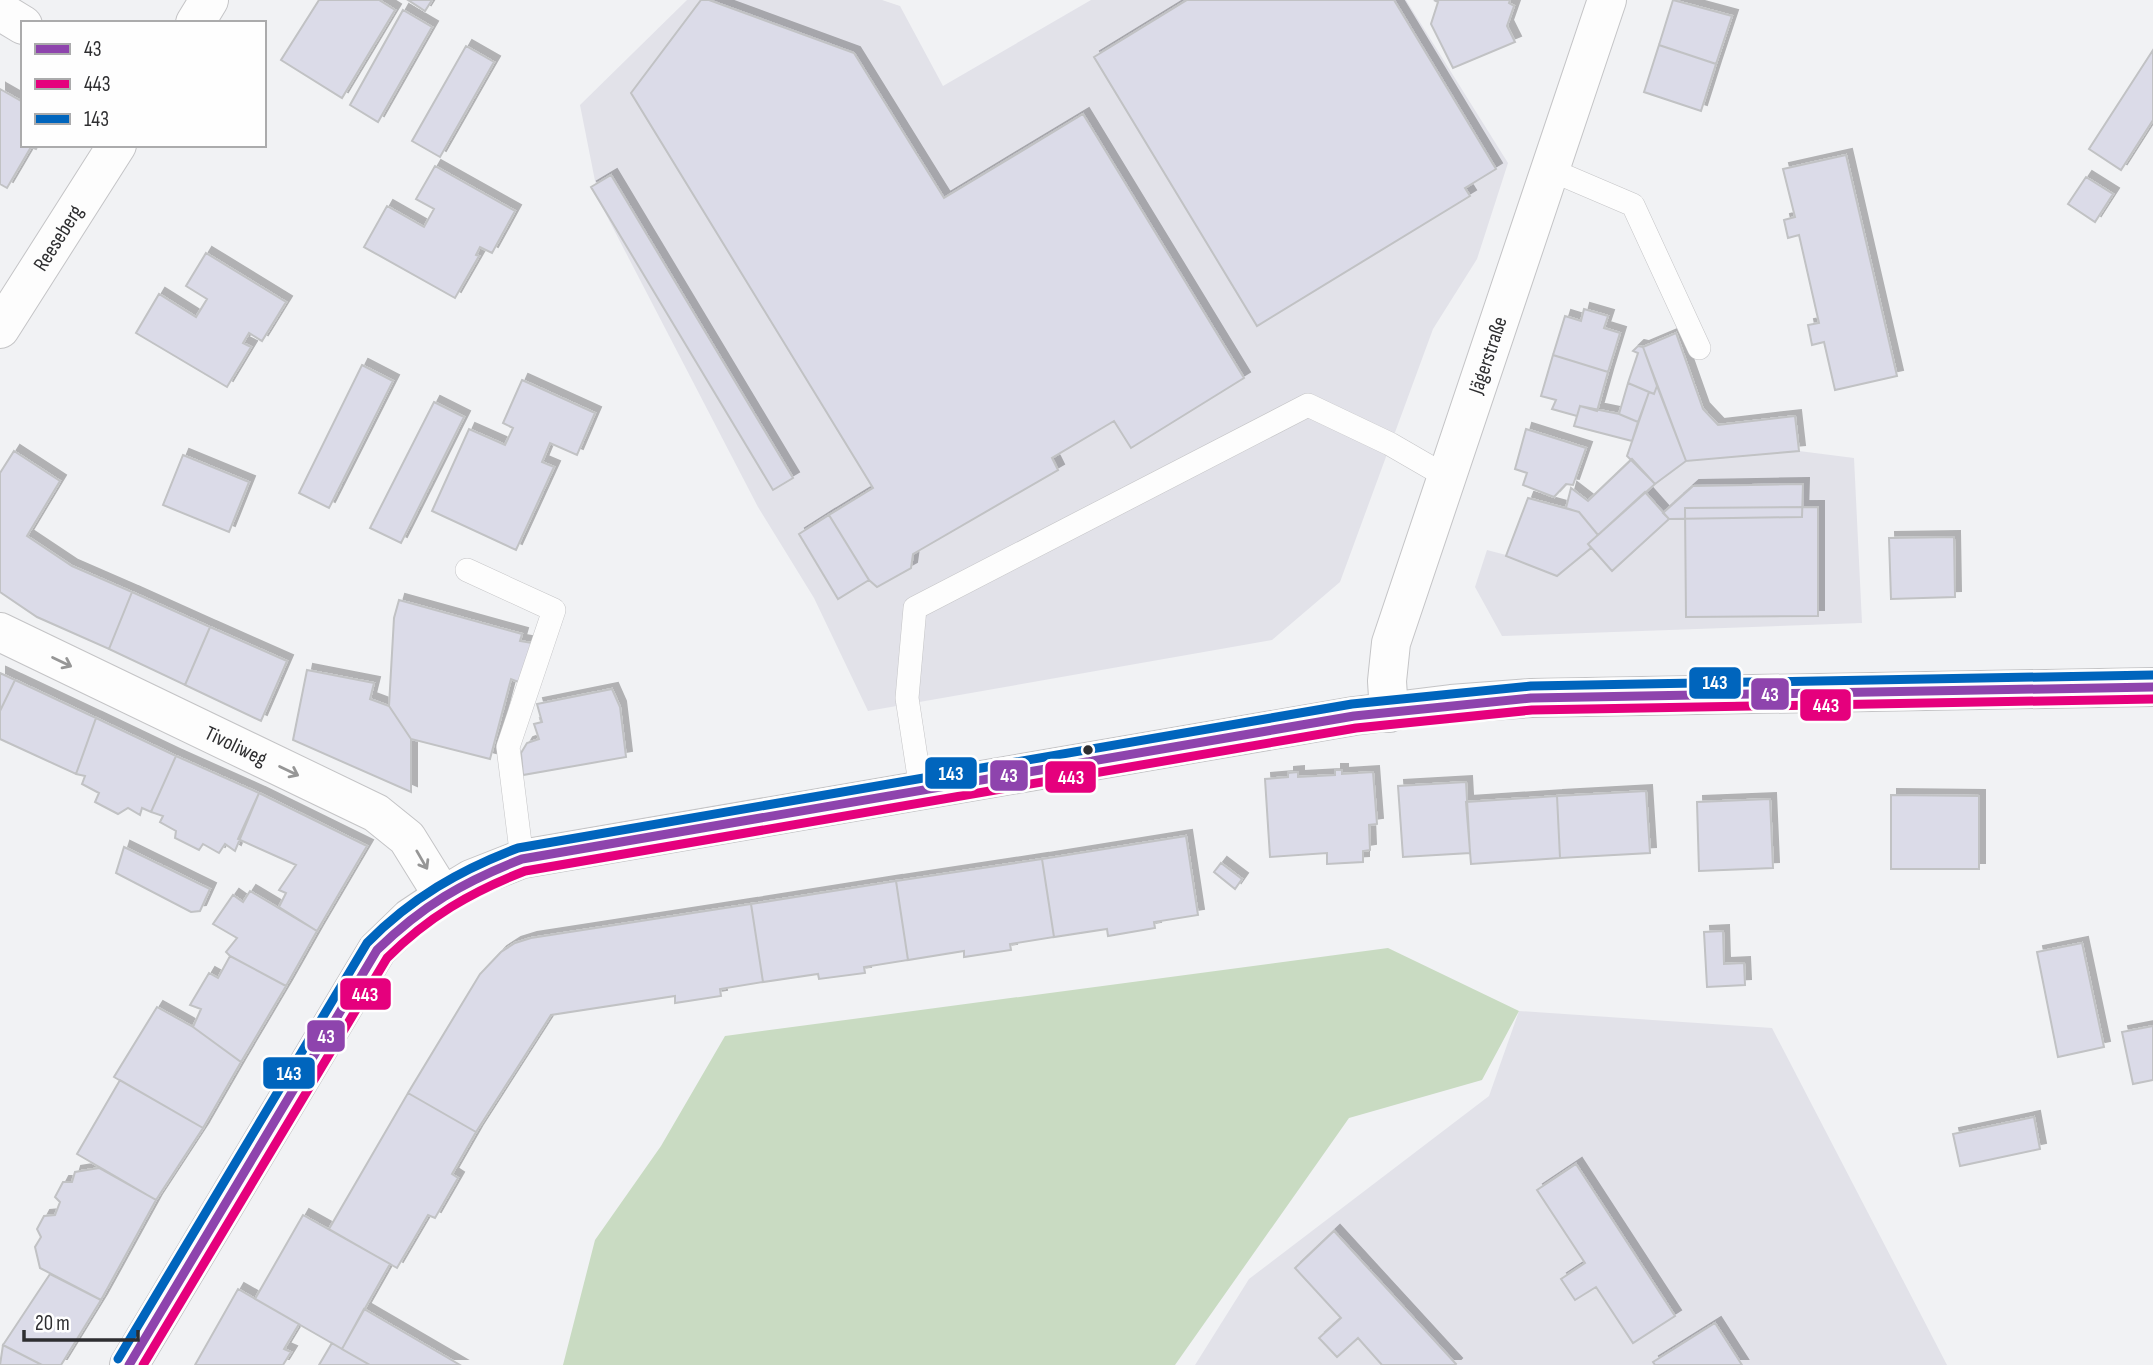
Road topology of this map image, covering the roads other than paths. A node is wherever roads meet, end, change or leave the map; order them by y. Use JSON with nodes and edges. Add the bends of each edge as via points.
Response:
{"nodes":[{"id":1,"x":209,"y":0,"type":"edge"},
{"id":2,"x":1608,"y":0,"type":"edge"},
{"id":3,"x":0,"y":11,"type":"edge"},
{"id":4,"x":196,"y":21,"type":"edge"},
{"id":5,"x":21,"y":24,"type":"edge"},
{"id":6,"x":116,"y":147,"type":"edge"},
{"id":7,"x":1550,"y":170,"type":"junction"},
{"id":8,"x":0,"y":329,"type":"edge"},
{"id":9,"x":1699,"y":348,"type":"dead end"},
{"id":10,"x":1447,"y":477,"type":"junction"},
{"id":11,"x":467,"y":570,"type":"dead end"},
{"id":12,"x":0,"y":632,"type":"edge"},
{"id":13,"x":2153,"y":687,"type":"edge"},
{"id":14,"x":1389,"y":713,"type":"junction"},
{"id":15,"x":921,"y":790,"type":"junction"},
{"id":16,"x":522,"y":859,"type":"junction"},
{"id":17,"x":443,"y":896,"type":"junction"},
{"id":18,"x":129,"y":1365,"type":"edge"}],
"edges":[{"from":1,"to":4,"type":"main road"},
{"from":2,"to":7,"type":"main road","name":"Jägerstraße"},
{"from":3,"to":5,"type":"main road"},
{"from":6,"to":8,"type":"main road","name":"Reeseberg"},
{"from":7,"to":9,"type":"lane","via":[[1633,205]]},
{"from":7,"to":10,"type":"main road","name":"Jägerstraße"},
{"from":10,"to":14,"type":"main road","name":"Jägerstraße","via":[[1391,643]]},
{"from":10,"to":15,"type":"lane","via":[[1308,405],[915,608],[907,698]]},
{"from":11,"to":16,"type":"lane","via":[[554,610],[508,747]]},
{"from":12,"to":17,"type":"main road","name":"Tivoliweg","one_way":true,"via":[[376,813],[408,838]]},
{"from":13,"to":14,"type":"main road","via":[[1531,698]]},
{"from":14,"to":15,"type":"main road"},
{"from":15,"to":16,"type":"main road"},
{"from":16,"to":17,"type":"main road","via":[[471,879]]},
{"from":17,"to":18,"type":"main road","via":[[390,935],[365,967]]}]}
